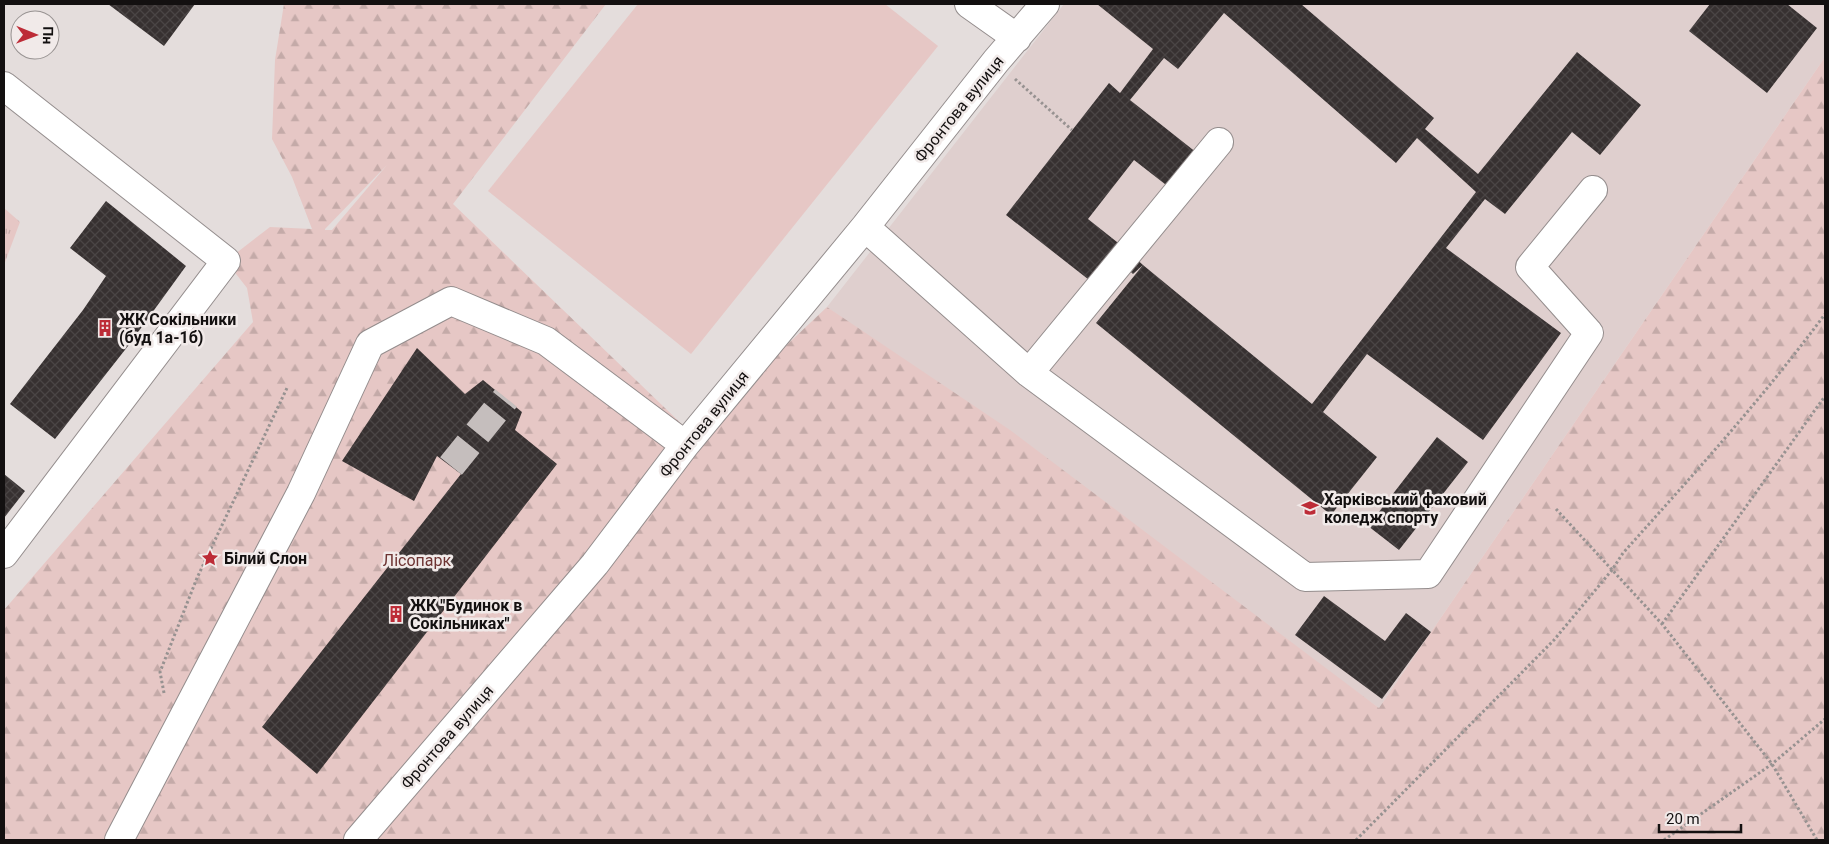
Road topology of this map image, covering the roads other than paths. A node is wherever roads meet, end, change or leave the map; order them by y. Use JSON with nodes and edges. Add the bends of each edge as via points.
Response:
{"nodes":[{"id":1,"x":969,"y":4,"type":"edge"},
{"id":2,"x":1044,"y":4,"type":"edge"},
{"id":3,"x":1017,"y":38,"type":"junction"},
{"id":4,"x":4,"y":86,"type":"edge"},
{"id":5,"x":1219,"y":142,"type":"dead end"},
{"id":6,"x":1593,"y":190,"type":"dead end"},
{"id":7,"x":864,"y":228,"type":"junction"},
{"id":8,"x":1029,"y":373,"type":"junction"},
{"id":9,"x":685,"y":445,"type":"junction"},
{"id":10,"x":4,"y":554,"type":"edge"},
{"id":11,"x":119,"y":840,"type":"edge"},
{"id":12,"x":358,"y":840,"type":"edge"}],
"edges":[{"from":1,"to":3,"type":"street"},
{"from":2,"to":3,"type":"street","name":"Фронтова вулиця"},
{"from":3,"to":7,"type":"street","name":"Фронтова вулиця"},
{"from":4,"to":10,"type":"street","via":[[226,261]]},
{"from":5,"to":8,"type":"street"},
{"from":6,"to":8,"type":"street","via":[[1530,267],[1589,333],[1428,574],[1305,577]]},
{"from":7,"to":8,"type":"street"},
{"from":7,"to":9,"type":"street","name":"Фронтова вулиця"},
{"from":9,"to":11,"type":"street","via":[[546,341],[451,301],[370,344],[301,493]]},
{"from":9,"to":12,"type":"street","name":"Фронтова вулиця","via":[[595,564]]}]}
